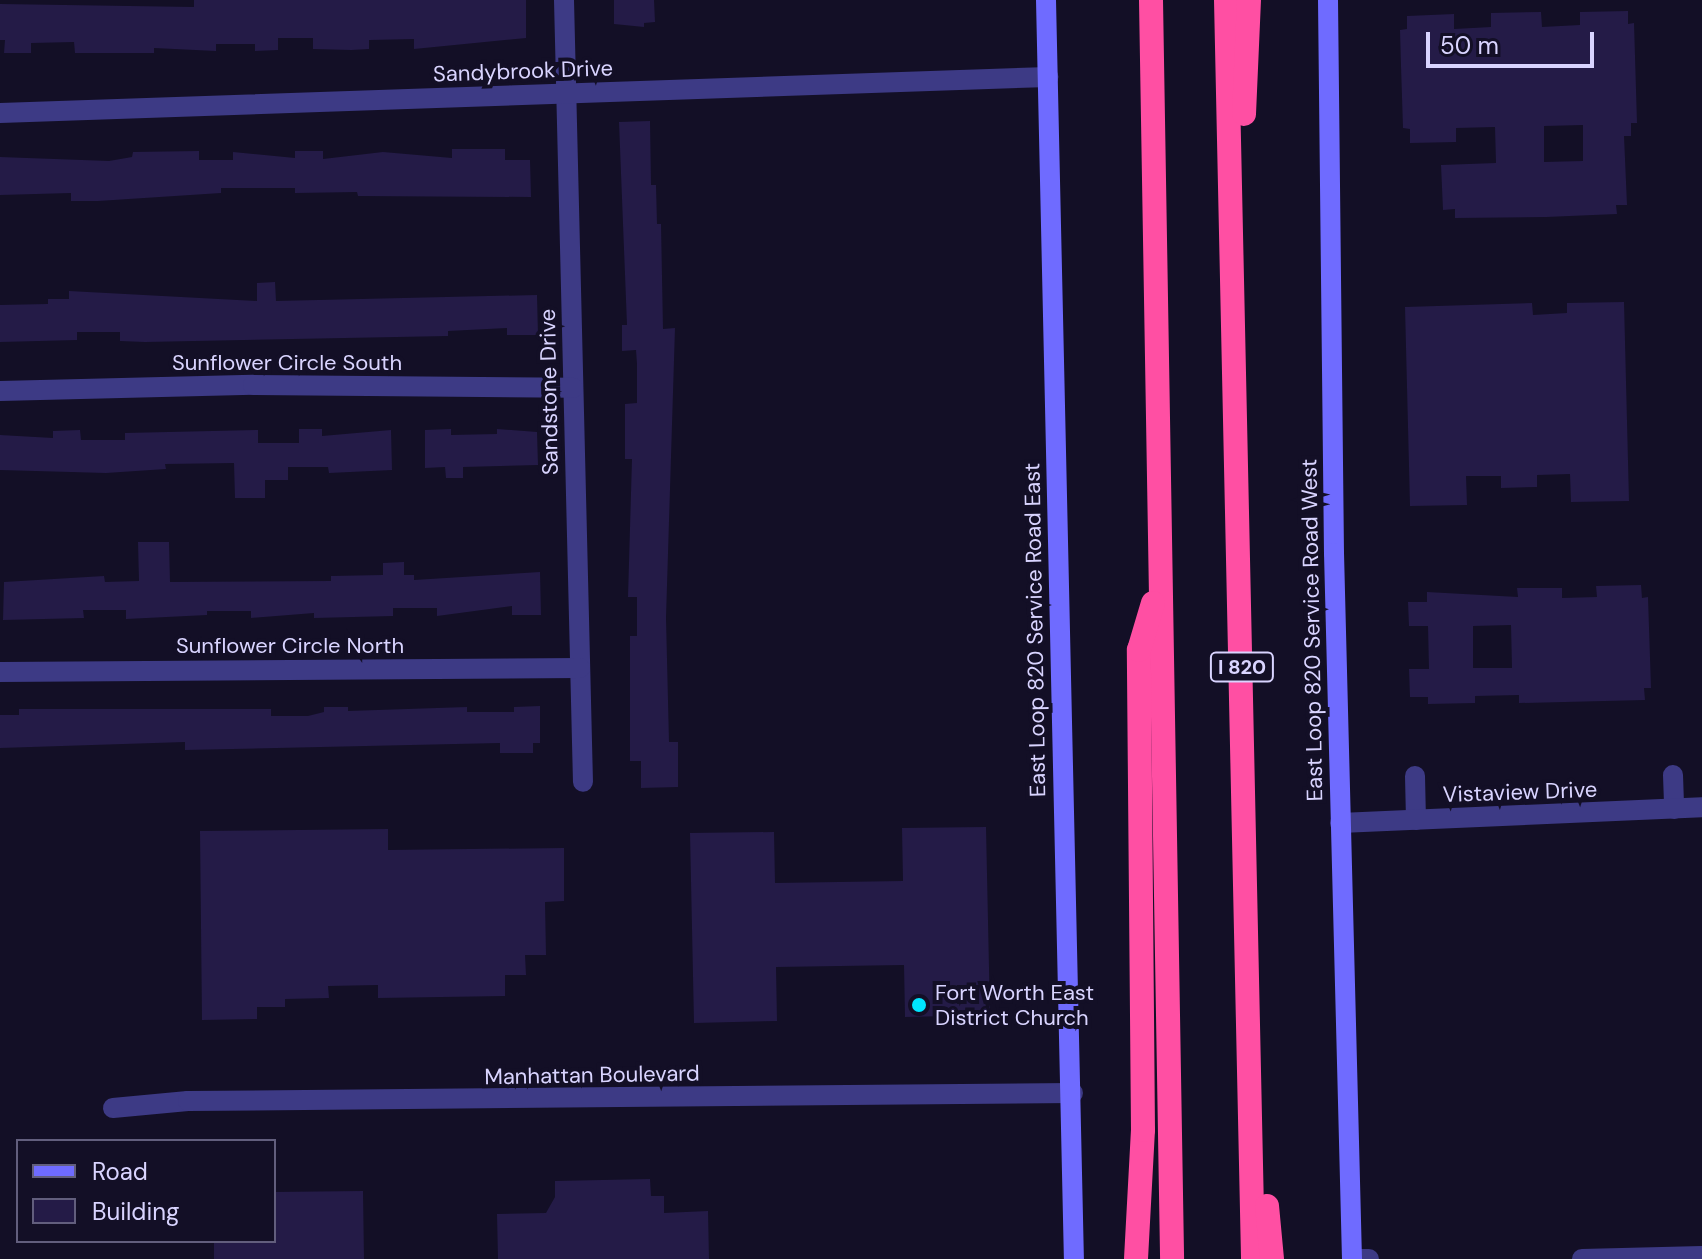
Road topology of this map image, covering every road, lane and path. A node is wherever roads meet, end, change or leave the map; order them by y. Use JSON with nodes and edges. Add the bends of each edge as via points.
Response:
{"nodes":[{"id":1,"x":564,"y":0,"type":"edge"},
{"id":2,"x":1046,"y":0,"type":"edge"},
{"id":3,"x":1151,"y":0,"type":"edge"},
{"id":4,"x":1226,"y":0,"type":"edge"},
{"id":5,"x":1249,"y":0,"type":"edge"},
{"id":6,"x":1328,"y":0,"type":"edge"},
{"id":7,"x":1048,"y":77,"type":"junction"},
{"id":8,"x":566,"y":94,"type":"junction"},
{"id":9,"x":0,"y":113,"type":"edge"},
{"id":10,"x":1236,"y":304,"type":"junction"},
{"id":11,"x":573,"y":388,"type":"junction"},
{"id":12,"x":0,"y":391,"type":"edge"},
{"id":13,"x":1160,"y":581,"type":"junction"},
{"id":14,"x":580,"y":668,"type":"junction"},
{"id":15,"x":0,"y":672,"type":"edge"},
{"id":16,"x":1673,"y":775,"type":"dead end"},
{"id":17,"x":1415,"y":776,"type":"dead end"},
{"id":18,"x":583,"y":782,"type":"dead end"},
{"id":19,"x":1702,"y":807,"type":"edge"},
{"id":20,"x":1674,"y":809,"type":"junction"},
{"id":21,"x":1416,"y":820,"type":"junction"},
{"id":22,"x":1340,"y":823,"type":"junction"},
{"id":23,"x":1252,"y":1031,"type":"junction"},
{"id":24,"x":1073,"y":1093,"type":"junction"},
{"id":25,"x":113,"y":1108,"type":"dead end"},
{"id":26,"x":1702,"y":1256,"type":"edge"},
{"id":27,"x":1074,"y":1259,"type":"edge"},
{"id":28,"x":1136,"y":1259,"type":"edge"},
{"id":29,"x":1172,"y":1259,"type":"edge"},
{"id":30,"x":1253,"y":1259,"type":"edge"},
{"id":31,"x":1272,"y":1259,"type":"edge"},
{"id":32,"x":1352,"y":1259,"type":"edge"},
{"id":33,"x":1369,"y":1259,"type":"edge"},
{"id":34,"x":1582,"y":1259,"type":"edge"}],
"edges":[{"from":1,"to":8,"type":"street","name":"Sandstone Drive"},
{"from":2,"to":7,"type":"main road","name":"East Loop 820 Service Road East"},
{"from":3,"to":13,"type":"highway"},
{"from":4,"to":10,"type":"highway","number":"I 820"},
{"from":5,"to":10,"type":"highway"},
{"from":6,"to":22,"type":"main road","name":"East Loop 820 Service Road West"},
{"from":7,"to":8,"type":"street","name":"Sandybrook Drive"},
{"from":7,"to":24,"type":"main road","name":"East Loop 820 Service Road East"},
{"from":8,"to":9,"type":"street","name":"Sandybrook Drive"},
{"from":8,"to":11,"type":"street","name":"Sandstone Drive"},
{"from":10,"to":23,"type":"highway","number":"I 820"},
{"from":11,"to":12,"type":"street","name":"Sunflower Circle South","via":[[253,385]]},
{"from":11,"to":14,"type":"street","name":"Sandstone Drive"},
{"from":13,"to":28,"type":"highway","via":[[1139,650],[1143,1130]]},
{"from":13,"to":29,"type":"highway"},
{"from":14,"to":15,"type":"street","name":"Sunflower Circle North"},
{"from":14,"to":18,"type":"street","name":"Sandstone Drive"},
{"from":16,"to":20,"type":"street"},
{"from":17,"to":21,"type":"street"},
{"from":19,"to":20,"type":"street","name":"Vistaview Drive"},
{"from":20,"to":21,"type":"street","name":"Vistaview Drive"},
{"from":21,"to":22,"type":"street","name":"Vistaview Drive"},
{"from":22,"to":32,"type":"main road","name":"East Loop 820 Service Road West"},
{"from":23,"to":30,"type":"highway","number":"I 820"},
{"from":23,"to":31,"type":"highway"},
{"from":24,"to":25,"type":"street","name":"Manhattan Boulevard","via":[[188,1101]]},
{"from":24,"to":27,"type":"main road","name":"East Loop 820 Service Road East"},
{"from":26,"to":34,"type":"street"},
{"from":32,"to":33,"type":"street"}]}
